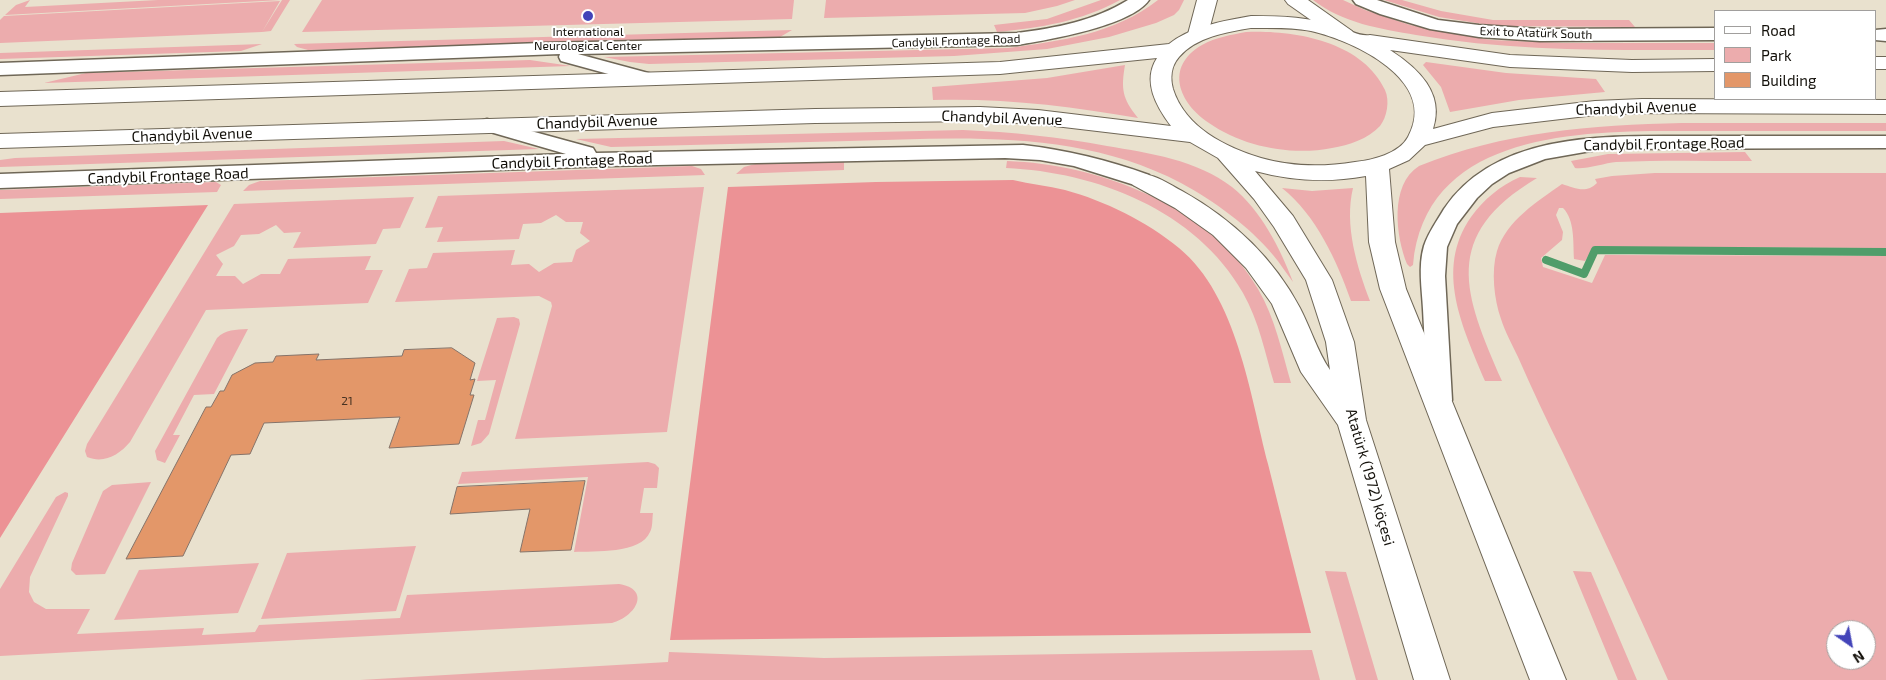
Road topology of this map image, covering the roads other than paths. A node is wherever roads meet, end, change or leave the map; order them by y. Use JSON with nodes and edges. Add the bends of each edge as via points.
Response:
{"nodes":[{"id":1,"x":1140,"y":0,"type":"edge"},
{"id":2,"x":1206,"y":0,"type":"edge"},
{"id":3,"x":1295,"y":0,"type":"edge"},
{"id":4,"x":1362,"y":0,"type":"edge"},
{"id":5,"x":1198,"y":34,"type":"junction"},
{"id":6,"x":1714,"y":34,"type":"edge"},
{"id":7,"x":1351,"y":37,"type":"junction"},
{"id":8,"x":541,"y":49,"type":"junction"},
{"id":9,"x":1174,"y":50,"type":"junction"},
{"id":10,"x":75,"y":65,"type":"junction"},
{"id":11,"x":1714,"y":65,"type":"edge"},
{"id":12,"x":0,"y":69,"type":"edge"},
{"id":13,"x":645,"y":78,"type":"junction"},
{"id":14,"x":0,"y":86,"type":"edge"},
{"id":15,"x":0,"y":100,"type":"edge"},
{"id":16,"x":1886,"y":106,"type":"edge"},
{"id":17,"x":487,"y":125,"type":"junction"},
{"id":18,"x":1193,"y":134,"type":"junction"},
{"id":19,"x":1418,"y":140,"type":"junction"},
{"id":20,"x":4,"y":142,"type":"edge"},
{"id":21,"x":1886,"y":142,"type":"edge"},
{"id":22,"x":1226,"y":154,"type":"junction"},
{"id":23,"x":608,"y":159,"type":"junction"},
{"id":24,"x":1376,"y":166,"type":"junction"},
{"id":25,"x":1141,"y":180,"type":"joint"},
{"id":26,"x":0,"y":181,"type":"edge"},
{"id":27,"x":1440,"y":407,"type":"junction"},
{"id":28,"x":1351,"y":420,"type":"junction"},
{"id":29,"x":1432,"y":680,"type":"edge"},
{"id":30,"x":1548,"y":680,"type":"edge"}],
"edges":[{"from":1,"to":8,"type":"street","name":"Candybil Frontage Road","via":[[1082,27],[1017,39]]},
{"from":2,"to":5,"type":"main road"},
{"from":3,"to":7,"type":"main road"},
{"from":4,"to":6,"type":"street","name":"Exit to Atatürk South","via":[[1436,25],[1478,32]]},
{"from":5,"to":7,"type":"main road","via":[[1222,26],[1275,22],[1314,26]]},
{"from":5,"to":9,"type":"main road"},
{"from":7,"to":11,"type":"main road","via":[[1510,61],[1632,66]]},
{"from":7,"to":19,"type":"main road","via":[[1387,56],[1410,75],[1424,97],[1427,119]]},
{"from":8,"to":10,"type":"street","name":"Candybil Frontage Road"},
{"from":8,"to":13,"type":"street"},
{"from":9,"to":13,"type":"main road","via":[[1000,68]]},
{"from":9,"to":18,"type":"main road","via":[[1162,69],[1161,90],[1172,113]]},
{"from":10,"to":12,"type":"street"},
{"from":10,"to":14,"type":"street"},
{"from":13,"to":15,"type":"main road"},
{"from":16,"to":19,"type":"main road","name":"Chandybil Avenue","via":[[1642,106],[1577,110],[1492,120]]},
{"from":17,"to":18,"type":"main road","name":"Chandybil Avenue","via":[[980,114]]},
{"from":17,"to":20,"type":"main road","name":"Chandybil Avenue"},
{"from":17,"to":23,"type":"street"},
{"from":18,"to":22,"type":"main road"},
{"from":19,"to":24,"type":"main road","via":[[1402,155]]},
{"from":21,"to":27,"type":"street","name":"Candybil Frontage Road","via":[[1602,143],[1545,152],[1494,172],[1471,188],[1445,224],[1436,247],[1432,271]]},
{"from":22,"to":24,"type":"main road","via":[[1263,166],[1302,173],[1342,173]]},
{"from":22,"to":28,"type":"main road","name":"Atatürk (1972) köçesi","via":[[1262,192],[1319,280],[1340,342]]},
{"from":23,"to":25,"type":"street","name":"Candybil Frontage Road","via":[[1027,152],[1075,159]]},
{"from":23,"to":26,"type":"street","name":"Candybil Frontage Road"},
{"from":24,"to":27,"type":"main road","via":[[1382,242],[1393,289]]},
{"from":25,"to":28,"type":"main road","via":[[1206,216],[1232,236],[1257,263],[1284,303],[1311,364]]},
{"from":27,"to":30,"type":"main road"},
{"from":28,"to":29,"type":"main road","name":"Atatürk (1972) köçesi"}]}
